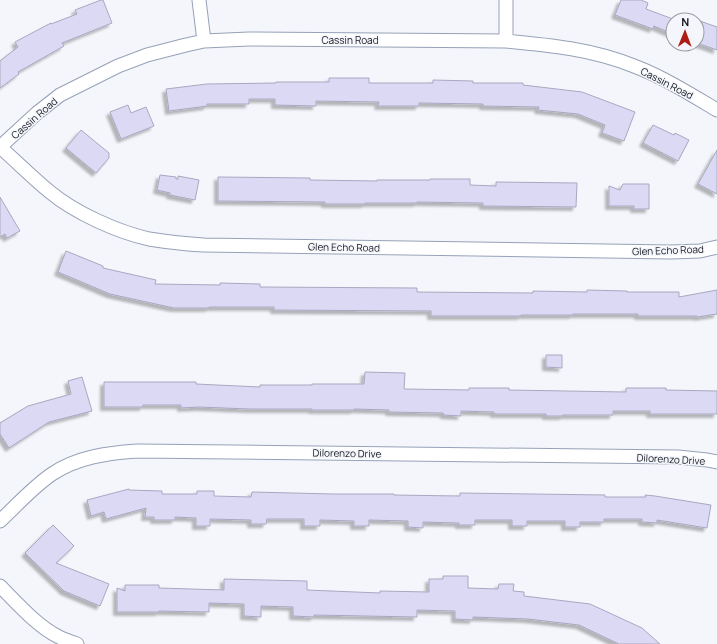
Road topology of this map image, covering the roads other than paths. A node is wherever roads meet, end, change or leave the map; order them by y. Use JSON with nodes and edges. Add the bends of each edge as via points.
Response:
{"nodes":[{"id":1,"x":200,"y":0,"type":"edge"},
{"id":2,"x":506,"y":0,"type":"edge"},
{"id":3,"x":204,"y":41,"type":"junction"},
{"id":4,"x":506,"y":41,"type":"junction"},
{"id":5,"x":717,"y":110,"type":"edge"},
{"id":6,"x":0,"y":147,"type":"edge"},
{"id":7,"x":717,"y":247,"type":"edge"},
{"id":8,"x":717,"y":462,"type":"edge"},
{"id":9,"x":0,"y":521,"type":"edge"},
{"id":10,"x":0,"y":586,"type":"edge"},
{"id":11,"x":77,"y":644,"type":"edge"}],
"edges":[{"from":1,"to":3,"type":"street"},
{"from":2,"to":4,"type":"street"},
{"from":3,"to":4,"type":"street","name":"Cassin Road"},
{"from":3,"to":6,"type":"street","name":"Cassin Road","via":[[147,55],[118,66],[60,95]]},
{"from":4,"to":5,"type":"street","name":"Cassin Road","via":[[574,48],[603,55],[672,84]]},
{"from":6,"to":7,"type":"street","name":"Glen Echo Road","via":[[51,193],[74,208],[124,231],[175,243],[671,252],[700,251]]},
{"from":8,"to":9,"type":"street","name":"Dilorenzo Drive","via":[[678,457],[137,451],[112,453],[88,458],[53,473]]},
{"from":10,"to":11,"type":"street","via":[[44,627],[59,637]]}]}
